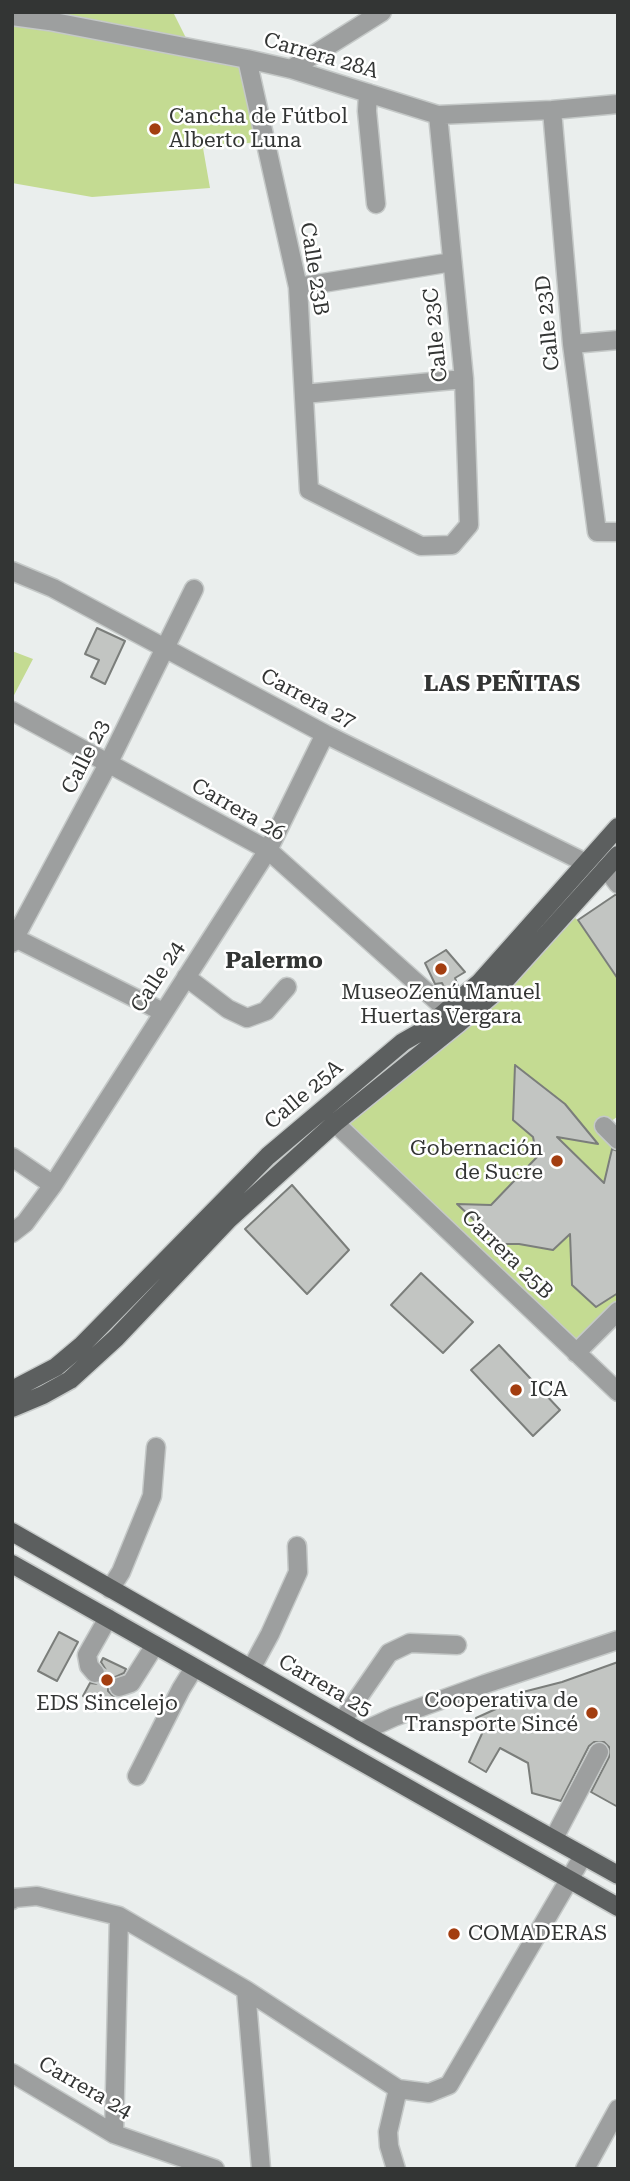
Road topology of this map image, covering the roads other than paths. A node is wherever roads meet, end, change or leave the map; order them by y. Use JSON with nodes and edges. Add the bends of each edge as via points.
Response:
{"nodes":[{"id":1,"x":382,"y":12,"type":"edge"},
{"id":2,"x":52,"y":15,"type":"edge"},
{"id":3,"x":12,"y":16,"type":"edge"},
{"id":4,"x":247,"y":59,"type":"junction"},
{"id":5,"x":290,"y":69,"type":"junction"},
{"id":6,"x":368,"y":93,"type":"junction"},
{"id":7,"x":618,"y":104,"type":"edge"},
{"id":8,"x":552,"y":110,"type":"junction"},
{"id":9,"x":438,"y":115,"type":"junction"},
{"id":10,"x":376,"y":204,"type":"dead end"},
{"id":11,"x":452,"y":262,"type":"junction"},
{"id":12,"x":298,"y":287,"type":"junction"},
{"id":13,"x":618,"y":340,"type":"edge"},
{"id":14,"x":572,"y":344,"type":"junction"},
{"id":15,"x":464,"y":379,"type":"junction"},
{"id":16,"x":304,"y":394,"type":"junction"},
{"id":17,"x":309,"y":490,"type":"joint"},
{"id":18,"x":618,"y":532,"type":"edge"},
{"id":19,"x":12,"y":571,"type":"edge"},
{"id":20,"x":194,"y":589,"type":"dead end"},
{"id":21,"x":165,"y":649,"type":"junction"},
{"id":22,"x":12,"y":711,"type":"edge"},
{"id":23,"x":325,"y":734,"type":"junction"},
{"id":24,"x":108,"y":764,"type":"junction"},
{"id":25,"x":618,"y":827,"type":"edge"},
{"id":26,"x":268,"y":850,"type":"junction"},
{"id":27,"x":612,"y":861,"type":"edge"},
{"id":28,"x":586,"y":863,"type":"junction"},
{"id":29,"x":618,"y":884,"type":"edge"},
{"id":30,"x":13,"y":940,"type":"edge"},
{"id":31,"x":186,"y":977,"type":"junction"},
{"id":32,"x":286,"y":987,"type":"dead end"},
{"id":33,"x":447,"y":1011,"type":"junction"},
{"id":34,"x":163,"y":1012,"type":"junction"},
{"id":35,"x":424,"y":1031,"type":"junction"},
{"id":36,"x":335,"y":1123,"type":"junction"},
{"id":37,"x":604,"y":1126,"type":"dead end"},
{"id":38,"x":618,"y":1140,"type":"edge"},
{"id":39,"x":12,"y":1157,"type":"edge"},
{"id":40,"x":53,"y":1185,"type":"junction"},
{"id":41,"x":12,"y":1233,"type":"edge"},
{"id":42,"x":618,"y":1311,"type":"edge"},
{"id":43,"x":576,"y":1353,"type":"junction"},
{"id":44,"x":12,"y":1390,"type":"edge"},
{"id":45,"x":618,"y":1392,"type":"edge"},
{"id":46,"x":12,"y":1408,"type":"edge"},
{"id":47,"x":156,"y":1447,"type":"dead end"},
{"id":48,"x":12,"y":1532,"type":"edge"},
{"id":49,"x":297,"y":1546,"type":"dead end"},
{"id":50,"x":12,"y":1564,"type":"edge"},
{"id":51,"x":110,"y":1589,"type":"junction"},
{"id":52,"x":108,"y":1618,"type":"junction"},
{"id":53,"x":618,"y":1640,"type":"edge"},
{"id":54,"x":155,"y":1645,"type":"junction"},
{"id":55,"x":457,"y":1645,"type":"dead end"},
{"id":56,"x":194,"y":1668,"type":"junction"},
{"id":57,"x":251,"y":1670,"type":"junction"},
{"id":58,"x":95,"y":1673,"type":"dead end"},
{"id":59,"x":119,"y":1687,"type":"dead end"},
{"id":60,"x":342,"y":1721,"type":"junction"},
{"id":61,"x":361,"y":1732,"type":"junction"},
{"id":62,"x":598,"y":1752,"type":"dead end"},
{"id":63,"x":137,"y":1776,"type":"dead end"},
{"id":64,"x":554,"y":1838,"type":"junction"},
{"id":65,"x":583,"y":1856,"type":"junction"},
{"id":66,"x":618,"y":1875,"type":"edge"},
{"id":67,"x":569,"y":1880,"type":"junction"},
{"id":68,"x":12,"y":1900,"type":"edge"},
{"id":69,"x":618,"y":1907,"type":"edge"},
{"id":70,"x":119,"y":1916,"type":"junction"},
{"id":71,"x":246,"y":1990,"type":"junction"},
{"id":72,"x":12,"y":2073,"type":"edge"},
{"id":73,"x":398,"y":2089,"type":"junction"},
{"id":74,"x":618,"y":2109,"type":"edge"},
{"id":75,"x":114,"y":2134,"type":"junction"},
{"id":76,"x":215,"y":2169,"type":"edge"},
{"id":77,"x":261,"y":2169,"type":"edge"},
{"id":78,"x":396,"y":2169,"type":"edge"},
{"id":79,"x":585,"y":2169,"type":"edge"}],
"edges":[{"from":1,"to":5,"type":"street"},
{"from":2,"to":3,"type":"street","name":"Carrera 28A"},
{"from":2,"to":4,"type":"street","name":"Carrera 28A"},
{"from":4,"to":5,"type":"street","name":"Carrera 28A"},
{"from":4,"to":12,"type":"street","name":"Calle 23B"},
{"from":5,"to":6,"type":"street","name":"Carrera 28A"},
{"from":6,"to":9,"type":"street","name":"Carrera 28A"},
{"from":6,"to":10,"type":"street"},
{"from":7,"to":8,"type":"street","name":"Carrera 28A"},
{"from":8,"to":9,"type":"street","name":"Carrera 28A"},
{"from":8,"to":14,"type":"street","name":"Calle 23D"},
{"from":9,"to":11,"type":"street","name":"Calle 23C"},
{"from":11,"to":12,"type":"street"},
{"from":11,"to":15,"type":"street","name":"Calle 23C"},
{"from":12,"to":16,"type":"street","name":"Calle 23B"},
{"from":13,"to":14,"type":"street"},
{"from":14,"to":18,"type":"street","name":"Calle 23D","via":[[597,532]]},
{"from":15,"to":16,"type":"street"},
{"from":15,"to":17,"type":"street","name":"Calle 23C","via":[[469,525],[452,545],[421,546]]},
{"from":16,"to":17,"type":"street","name":"Calle 23B"},
{"from":19,"to":21,"type":"street","name":"Carrera 27"},
{"from":20,"to":21,"type":"street","name":"Calle 23"},
{"from":21,"to":23,"type":"street","name":"Carrera 27"},
{"from":21,"to":24,"type":"street","name":"Calle 23"},
{"from":22,"to":24,"type":"street","name":"Carrera 26"},
{"from":23,"to":26,"type":"street","name":"Calle 24"},
{"from":23,"to":28,"type":"street","name":"Carrera 27"},
{"from":24,"to":26,"type":"street","name":"Carrera 26"},
{"from":24,"to":30,"type":"street","name":"Calle 23"},
{"from":25,"to":28,"type":"main road","name":"Calle 25A"},
{"from":26,"to":31,"type":"street","name":"Calle 24"},
{"from":26,"to":33,"type":"street","name":"Carrera 26"},
{"from":27,"to":29,"type":"street"},
{"from":27,"to":36,"type":"main road","name":"Calle 25A","via":[[492,995]]},
{"from":28,"to":33,"type":"main road","name":"Calle 25A","via":[[480,982]]},
{"from":30,"to":34,"type":"street"},
{"from":31,"to":32,"type":"street","via":[[247,1018],[265,1011]]},
{"from":31,"to":34,"type":"street","name":"Calle 24"},
{"from":33,"to":35,"type":"main road","name":"Calle 25A"},
{"from":34,"to":40,"type":"street","name":"Calle 24"},
{"from":35,"to":36,"type":"main road","via":[[334,1111],[331,1119]]},
{"from":35,"to":44,"type":"main road","name":"Calle 25A","via":[[403,1042],[268,1156],[81,1346],[56,1367]]},
{"from":36,"to":43,"type":"street","name":"Carrera 25B"},
{"from":36,"to":46,"type":"main road","name":"Calle 25A","via":[[229,1219],[70,1380]]},
{"from":37,"to":38,"type":"street"},
{"from":39,"to":40,"type":"street"},
{"from":40,"to":41,"type":"street","name":"Calle 24"},
{"from":42,"to":43,"type":"street"},
{"from":43,"to":45,"type":"street","name":"Carrera 25B"},
{"from":47,"to":51,"type":"street","via":[[152,1496]]},
{"from":48,"to":51,"type":"main road","name":"Carrera 25"},
{"from":49,"to":57,"type":"street","via":[[298,1572]]},
{"from":50,"to":52,"type":"main road"},
{"from":51,"to":57,"type":"main road","name":"Carrera 25"},
{"from":52,"to":54,"type":"main road"},
{"from":52,"to":58,"type":"street","via":[[87,1655]]},
{"from":53,"to":61,"type":"street"},
{"from":54,"to":56,"type":"main road"},
{"from":54,"to":59,"type":"street","via":[[131,1683]]},
{"from":55,"to":60,"type":"street","via":[[410,1643],[389,1653]]},
{"from":56,"to":63,"type":"street"},
{"from":56,"to":67,"type":"main road"},
{"from":57,"to":60,"type":"main road","name":"Carrera 25"},
{"from":60,"to":61,"type":"main road","name":"Carrera 25"},
{"from":61,"to":64,"type":"main road","name":"Carrera 25"},
{"from":62,"to":64,"type":"street"},
{"from":64,"to":65,"type":"main road","name":"Carrera 25"},
{"from":65,"to":66,"type":"main road","name":"Carrera 25"},
{"from":65,"to":67,"type":"street"},
{"from":67,"to":69,"type":"main road"},
{"from":67,"to":73,"type":"street","via":[[449,2085],[429,2093]]},
{"from":68,"to":70,"type":"street","via":[[37,1896]]},
{"from":70,"to":71,"type":"street"},
{"from":70,"to":75,"type":"street"},
{"from":71,"to":73,"type":"street"},
{"from":71,"to":77,"type":"street"},
{"from":72,"to":75,"type":"street","name":"Carrera 24"},
{"from":73,"to":78,"type":"street","via":[[388,2132]]},
{"from":74,"to":79,"type":"street"},
{"from":75,"to":76,"type":"street","name":"Carrera 24"}]}
